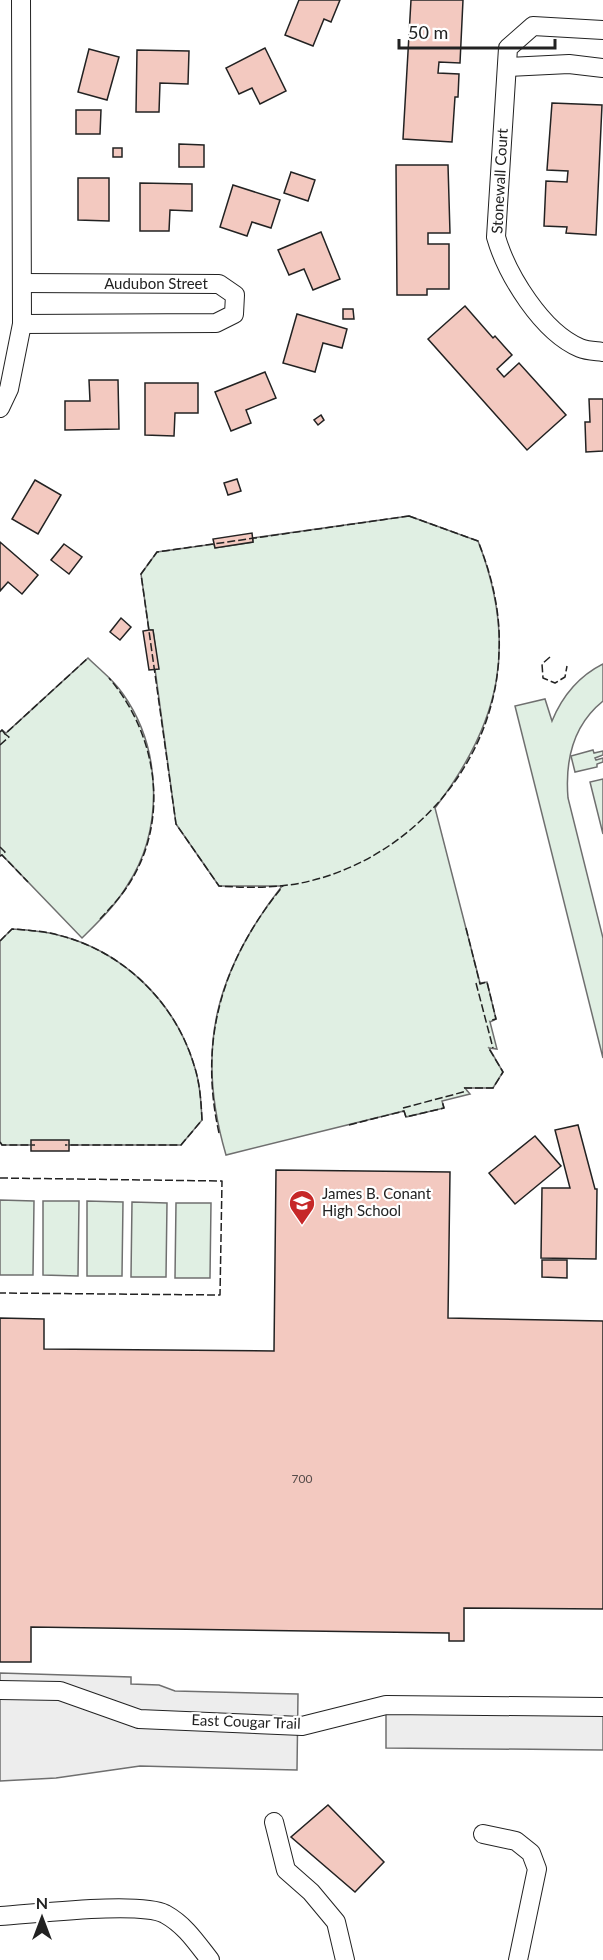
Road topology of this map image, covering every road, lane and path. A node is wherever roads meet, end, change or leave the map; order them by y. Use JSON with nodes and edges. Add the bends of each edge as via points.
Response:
{"nodes":[{"id":1,"x":21,"y":0,"type":"edge"},
{"id":2,"x":603,"y":30,"type":"edge"},
{"id":3,"x":507,"y":67,"type":"junction"},
{"id":4,"x":603,"y":68,"type":"edge"},
{"id":5,"x":21,"y":283,"type":"junction"},
{"id":6,"x":22,"y":324,"type":"junction"},
{"id":7,"x":603,"y":352,"type":"edge"},
{"id":8,"x":0,"y":408,"type":"edge"},
{"id":9,"x":0,"y":1690,"type":"edge"},
{"id":10,"x":603,"y":1707,"type":"edge"},
{"id":11,"x":274,"y":1822,"type":"dead end"},
{"id":12,"x":483,"y":1834,"type":"dead end"},
{"id":13,"x":0,"y":1916,"type":"edge"},
{"id":14,"x":210,"y":1960,"type":"edge"},
{"id":15,"x":345,"y":1960,"type":"edge"},
{"id":16,"x":518,"y":1960,"type":"edge"}],
"edges":[{"from":1,"to":5,"type":"street"},
{"from":2,"to":3,"type":"street","name":"Stonewall Court","via":[[533,26],[508,48]]},
{"from":3,"to":4,"type":"street","via":[[569,64]]},
{"from":3,"to":7,"type":"street","name":"Stonewall Court","via":[[496,237],[502,258],[549,326],[582,349]]},
{"from":5,"to":6,"type":"street"},
{"from":5,"to":6,"type":"street","name":"Audubon Street","via":[[219,284],[235,295],[234,314],[216,323]]},
{"from":6,"to":8,"type":"street","via":[[9,389]]},
{"from":9,"to":10,"type":"street","name":"East Cougar Trail","via":[[60,1692],[139,1719],[302,1726],[386,1705]]},
{"from":11,"to":15,"type":"street","via":[[286,1870],[336,1922]]},
{"from":12,"to":16,"type":"street","via":[[516,1841],[531,1853],[537,1869]]},
{"from":13,"to":14,"type":"street","via":[[127,1908],[163,1913],[185,1927]]}]}
